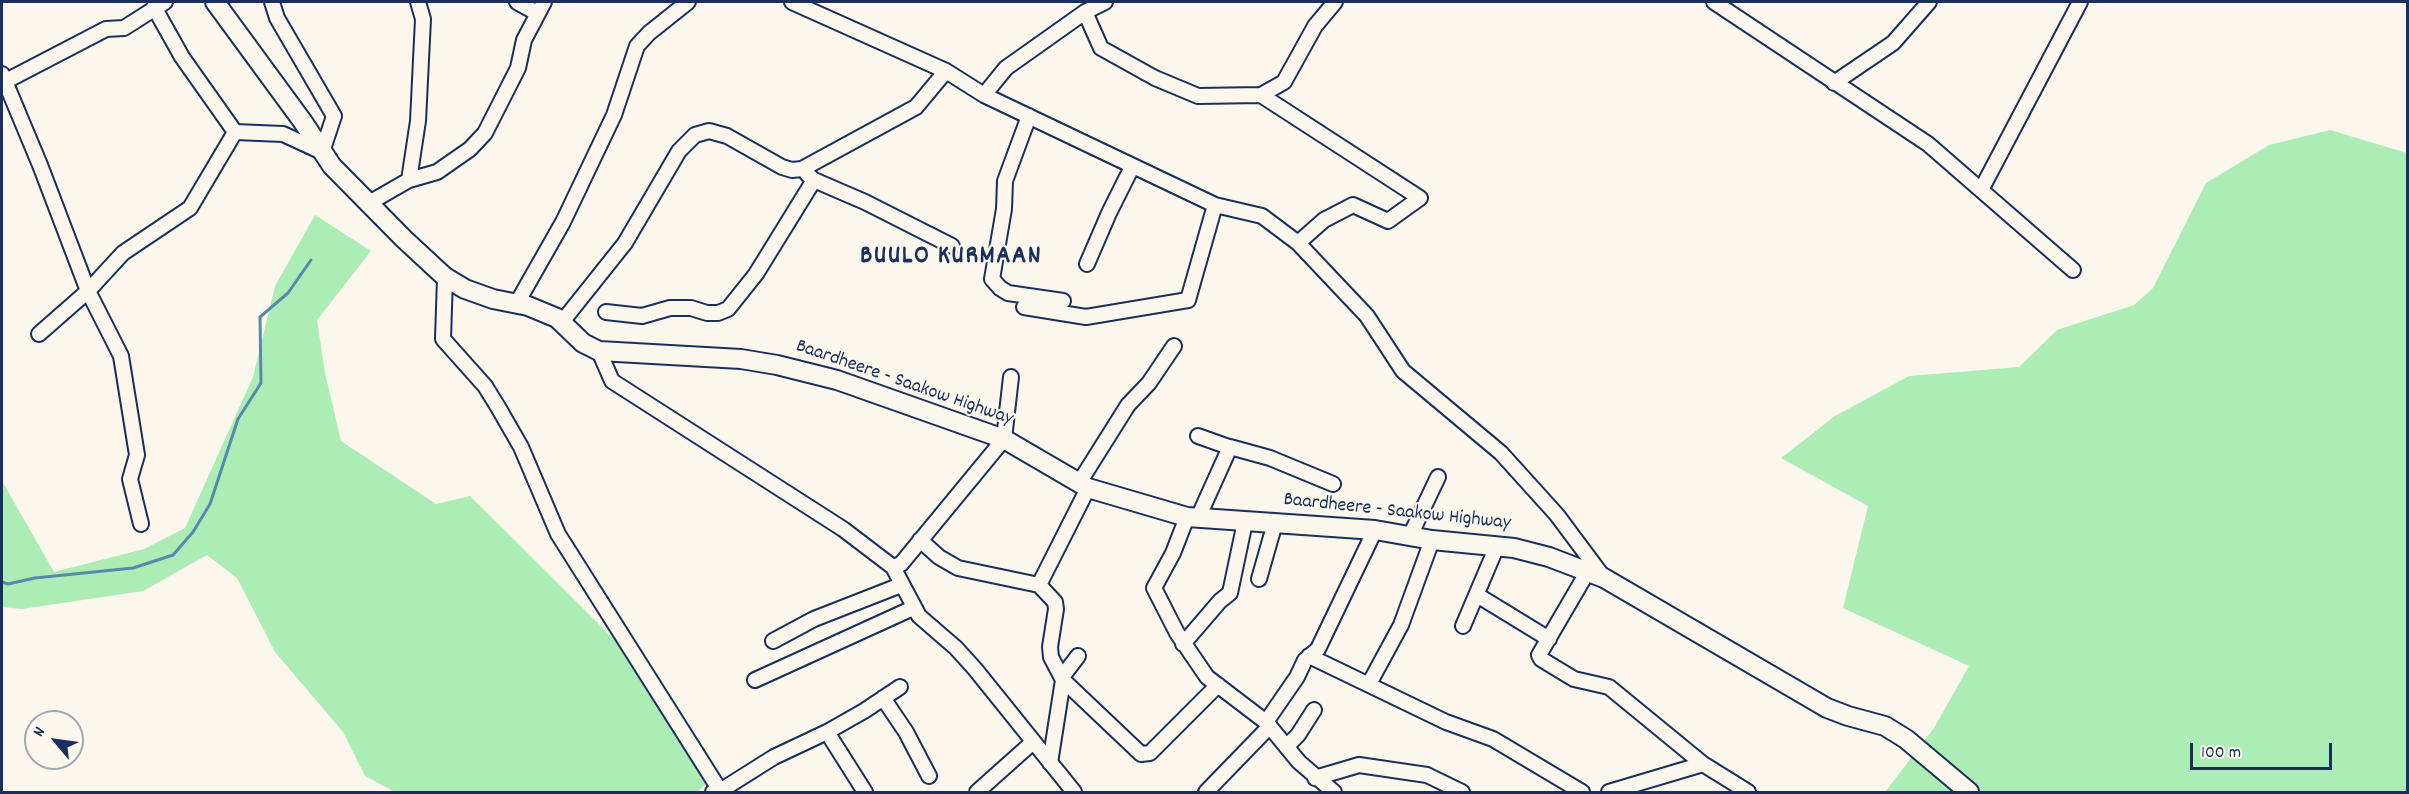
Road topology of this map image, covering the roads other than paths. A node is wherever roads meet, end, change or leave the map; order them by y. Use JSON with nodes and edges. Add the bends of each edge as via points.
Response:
{"nodes":[{"id":1,"x":215,"y":2,"type":"edge"},
{"id":2,"x":272,"y":2,"type":"edge"},
{"id":3,"x":418,"y":2,"type":"edge"},
{"id":4,"x":517,"y":2,"type":"edge"},
{"id":5,"x":688,"y":2,"type":"edge"},
{"id":6,"x":795,"y":2,"type":"edge"},
{"id":7,"x":1104,"y":2,"type":"edge"},
{"id":8,"x":1335,"y":2,"type":"edge"},
{"id":9,"x":1714,"y":2,"type":"edge"},
{"id":10,"x":1929,"y":2,"type":"edge"},
{"id":11,"x":2080,"y":2,"type":"edge"},
{"id":12,"x":160,"y":4,"type":"edge"},
{"id":13,"x":541,"y":7,"type":"edge"},
{"id":14,"x":1085,"y":12,"type":"junction"},
{"id":15,"x":946,"y":71,"type":"junction"},
{"id":16,"x":4,"y":78,"type":"edge"},
{"id":17,"x":1834,"y":83,"type":"junction"},
{"id":18,"x":984,"y":95,"type":"junction"},
{"id":19,"x":1261,"y":95,"type":"junction"},
{"id":20,"x":1029,"y":116,"type":"junction"},
{"id":21,"x":235,"y":132,"type":"junction"},
{"id":22,"x":322,"y":152,"type":"junction"},
{"id":23,"x":1132,"y":167,"type":"junction"},
{"id":24,"x":802,"y":169,"type":"junction"},
{"id":25,"x":409,"y":180,"type":"junction"},
{"id":26,"x":814,"y":180,"type":"junction"},
{"id":27,"x":1981,"y":190,"type":"junction"},
{"id":28,"x":369,"y":203,"type":"junction"},
{"id":29,"x":1215,"y":206,"type":"junction"},
{"id":30,"x":1298,"y":243,"type":"junction"},
{"id":31,"x":952,"y":246,"type":"dead end"},
{"id":32,"x":1087,"y":264,"type":"dead end"},
{"id":33,"x":2073,"y":270,"type":"dead end"},
{"id":34,"x":445,"y":276,"type":"junction"},
{"id":35,"x":88,"y":291,"type":"junction"},
{"id":36,"x":1063,"y":301,"type":"dead end"},
{"id":37,"x":517,"y":303,"type":"junction"},
{"id":38,"x":1024,"y":307,"type":"dead end"},
{"id":39,"x":606,"y":312,"type":"dead end"},
{"id":40,"x":562,"y":322,"type":"junction"},
{"id":41,"x":39,"y":334,"type":"dead end"},
{"id":42,"x":1174,"y":346,"type":"dead end"},
{"id":43,"x":598,"y":351,"type":"junction"},
{"id":44,"x":1011,"y":377,"type":"dead end"},
{"id":45,"x":1198,"y":436,"type":"dead end"},
{"id":46,"x":1004,"y":439,"type":"junction"},
{"id":47,"x":1229,"y":447,"type":"junction"},
{"id":48,"x":1438,"y":477,"type":"dead end"},
{"id":49,"x":1333,"y":484,"type":"dead end"},
{"id":50,"x":1084,"y":486,"type":"junction"},
{"id":51,"x":1192,"y":518,"type":"junction"},
{"id":52,"x":1245,"y":522,"type":"junction"},
{"id":53,"x":1275,"y":523,"type":"junction"},
{"id":54,"x":141,"y":524,"type":"dead end"},
{"id":55,"x":1375,"y":530,"type":"junction"},
{"id":56,"x":1410,"y":536,"type":"junction"},
{"id":57,"x":920,"y":540,"type":"junction"},
{"id":58,"x":1432,"y":540,"type":"junction"},
{"id":59,"x":1497,"y":546,"type":"junction"},
{"id":60,"x":893,"y":567,"type":"junction"},
{"id":61,"x":1596,"y":575,"type":"junction"},
{"id":62,"x":1259,"y":579,"type":"dead end"},
{"id":63,"x":901,"y":585,"type":"junction"},
{"id":64,"x":1038,"y":585,"type":"junction"},
{"id":65,"x":1477,"y":595,"type":"junction"},
{"id":66,"x":913,"y":608,"type":"junction"},
{"id":67,"x":1462,"y":626,"type":"dead end"},
{"id":68,"x":1548,"y":639,"type":"junction"},
{"id":69,"x":773,"y":641,"type":"dead end"},
{"id":70,"x":1183,"y":644,"type":"junction"},
{"id":71,"x":1078,"y":656,"type":"dead end"},
{"id":72,"x":1309,"y":656,"type":"junction"},
{"id":73,"x":1062,"y":679,"type":"junction"},
{"id":74,"x":755,"y":680,"type":"dead end"},
{"id":75,"x":1369,"y":684,"type":"junction"},
{"id":76,"x":1218,"y":686,"type":"junction"},
{"id":77,"x":900,"y":687,"type":"dead end"},
{"id":78,"x":882,"y":698,"type":"junction"},
{"id":79,"x":1314,"y":710,"type":"dead end"},
{"id":80,"x":1268,"y":724,"type":"junction"},
{"id":81,"x":827,"y":732,"type":"junction"},
{"id":82,"x":1033,"y":742,"type":"junction"},
{"id":83,"x":1287,"y":746,"type":"junction"},
{"id":84,"x":1050,"y":763,"type":"junction"},
{"id":85,"x":1703,"y":764,"type":"junction"},
{"id":86,"x":929,"y":776,"type":"dead end"},
{"id":87,"x":1315,"y":778,"type":"junction"},
{"id":88,"x":1619,"y":791,"type":"edge"},
{"id":89,"x":718,"y":792,"type":"edge"},
{"id":90,"x":865,"y":792,"type":"edge"},
{"id":91,"x":977,"y":792,"type":"edge"},
{"id":92,"x":1074,"y":792,"type":"edge"},
{"id":93,"x":1206,"y":792,"type":"edge"},
{"id":94,"x":1334,"y":792,"type":"edge"},
{"id":95,"x":1462,"y":792,"type":"edge"},
{"id":96,"x":1582,"y":792,"type":"edge"},
{"id":97,"x":1748,"y":792,"type":"edge"},
{"id":98,"x":1969,"y":792,"type":"edge"}],
"edges":[{"from":1,"to":22,"type":"main road","name":"Baardheere - Saakow Highway"},
{"from":2,"to":22,"type":"street","via":[[277,18],[334,116]]},
{"from":3,"to":25,"type":"street","via":[[423,18],[418,121]]},
{"from":4,"to":13,"type":"street"},
{"from":5,"to":37,"type":"street","via":[[637,46],[614,115],[563,222]]},
{"from":6,"to":15,"type":"street"},
{"from":7,"to":14,"type":"street"},
{"from":8,"to":19,"type":"street","via":[[1315,26],[1284,82]]},
{"from":9,"to":17,"type":"street"},
{"from":10,"to":17,"type":"street","via":[[1893,43]]},
{"from":11,"to":27,"type":"street"},
{"from":12,"to":16,"type":"street","via":[[124,28],[106,29]]},
{"from":12,"to":21,"type":"street","via":[[182,57]]},
{"from":13,"to":25,"type":"street","via":[[524,40],[518,68],[485,133],[437,172]]},
{"from":14,"to":18,"type":"street","via":[[1006,68]]},
{"from":14,"to":19,"type":"street","via":[[1101,48],[1155,78],[1198,96]]},
{"from":15,"to":18,"type":"street"},
{"from":15,"to":24,"type":"street","via":[[915,107]]},
{"from":16,"to":35,"type":"street"},
{"from":17,"to":27,"type":"street","via":[[1928,144]]},
{"from":18,"to":20,"type":"street"},
{"from":19,"to":30,"type":"street","via":[[1420,198],[1388,221],[1353,205],[1324,220]]},
{"from":20,"to":23,"type":"street"},
{"from":20,"to":36,"type":"street","via":[[1005,181],[992,279],[1008,293]]},
{"from":21,"to":22,"type":"street","via":[[283,134]]},
{"from":21,"to":35,"type":"street","via":[[190,208],[123,253]]},
{"from":22,"to":28,"type":"main road","name":"Baardheere - Saakow Highway","via":[[348,185]]},
{"from":23,"to":29,"type":"street"},
{"from":23,"to":32,"type":"street"},
{"from":24,"to":26,"type":"street"},
{"from":24,"to":40,"type":"street","via":[[782,167],[727,136],[709,131],[695,135],[679,151],[625,243]]},
{"from":25,"to":28,"type":"street"},
{"from":26,"to":31,"type":"street"},
{"from":26,"to":39,"type":"street","via":[[756,274],[728,309],[707,313],[670,308],[642,316]]},
{"from":27,"to":33,"type":"street"},
{"from":28,"to":34,"type":"main road","name":"Baardheere - Saakow Highway"},
{"from":29,"to":30,"type":"street","via":[[1262,216]]},
{"from":29,"to":38,"type":"street","via":[[1188,300],[1086,317]]},
{"from":30,"to":61,"type":"street","via":[[1367,316],[1403,371],[1502,453],[1557,515]]},
{"from":34,"to":37,"type":"main road","name":"Baardheere - Saakow Highway","via":[[465,289]]},
{"from":34,"to":89,"type":"street","via":[[443,339],[485,386],[498,407],[521,447],[558,534]]},
{"from":35,"to":41,"type":"street"},
{"from":35,"to":54,"type":"street","via":[[121,356],[137,454],[130,479]]},
{"from":37,"to":40,"type":"main road","name":"Baardheere - Saakow Highway"},
{"from":40,"to":43,"type":"main road","name":"Baardheere - Saakow Highway","via":[[583,343]]},
{"from":42,"to":50,"type":"street","via":[[1149,384],[1128,405]]},
{"from":43,"to":46,"type":"main road","name":"Baardheere - Saakow Highway","via":[[707,356],[777,365],[837,380]]},
{"from":43,"to":60,"type":"street","via":[[612,381],[843,529]]},
{"from":44,"to":46,"type":"street"},
{"from":45,"to":47,"type":"street"},
{"from":46,"to":50,"type":"main road","name":"Baardheere - Saakow Highway"},
{"from":46,"to":57,"type":"street"},
{"from":47,"to":49,"type":"street","via":[[1270,458]]},
{"from":47,"to":51,"type":"street"},
{"from":48,"to":56,"type":"street"},
{"from":50,"to":51,"type":"main road","name":"Baardheere - Saakow Highway"},
{"from":50,"to":64,"type":"street"},
{"from":51,"to":52,"type":"main road","name":"Baardheere - Saakow Highway"},
{"from":51,"to":70,"type":"street","via":[[1155,588]]},
{"from":52,"to":53,"type":"main road","name":"Baardheere - Saakow Highway"},
{"from":52,"to":70,"type":"street","via":[[1230,593]]},
{"from":53,"to":55,"type":"main road","name":"Baardheere - Saakow Highway"},
{"from":53,"to":62,"type":"street"},
{"from":55,"to":56,"type":"main road","name":"Baardheere - Saakow Highway"},
{"from":55,"to":72,"type":"street","via":[[1329,628]]},
{"from":56,"to":58,"type":"main road","name":"Baardheere - Saakow Highway"},
{"from":57,"to":60,"type":"street","via":[[901,564]]},
{"from":57,"to":64,"type":"street","via":[[958,568]]},
{"from":58,"to":59,"type":"main road","name":"Baardheere - Saakow Highway"},
{"from":58,"to":75,"type":"street","via":[[1401,625]]},
{"from":59,"to":61,"type":"main road","name":"Baardheere - Saakow Highway","via":[[1549,557]]},
{"from":59,"to":65,"type":"street"},
{"from":60,"to":63,"type":"street"},
{"from":61,"to":68,"type":"street"},
{"from":61,"to":98,"type":"main road","name":"Baardheere - Saakow Highway","via":[[1827,708],[1885,726]]},
{"from":63,"to":66,"type":"street"},
{"from":63,"to":69,"type":"street","via":[[814,619]]},
{"from":64,"to":73,"type":"street","via":[[1055,602],[1050,647]]},
{"from":65,"to":67,"type":"street"},
{"from":65,"to":68,"type":"street"},
{"from":66,"to":74,"type":"street"},
{"from":66,"to":82,"type":"street","via":[[975,669]]},
{"from":68,"to":85,"type":"street","via":[[1539,655],[1543,662],[1575,679],[1609,687]]},
{"from":70,"to":76,"type":"street"},
{"from":71,"to":73,"type":"street"},
{"from":72,"to":75,"type":"street"},
{"from":72,"to":80,"type":"street"},
{"from":73,"to":76,"type":"street","via":[[1142,754],[1150,753]]},
{"from":73,"to":84,"type":"street"},
{"from":75,"to":96,"type":"street","via":[[1493,740]]},
{"from":76,"to":80,"type":"street"},
{"from":77,"to":78,"type":"street"},
{"from":78,"to":81,"type":"street"},
{"from":78,"to":86,"type":"street","via":[[906,732]]},
{"from":79,"to":83,"type":"street"},
{"from":80,"to":83,"type":"street"},
{"from":80,"to":93,"type":"street"},
{"from":81,"to":89,"type":"street","via":[[774,757]]},
{"from":81,"to":90,"type":"street"},
{"from":82,"to":84,"type":"street"},
{"from":82,"to":91,"type":"street"},
{"from":83,"to":87,"type":"street"},
{"from":84,"to":92,"type":"street"},
{"from":85,"to":88,"type":"street"},
{"from":85,"to":97,"type":"street"},
{"from":87,"to":94,"type":"street"},
{"from":87,"to":95,"type":"street","via":[[1359,765],[1427,775]]}]}
